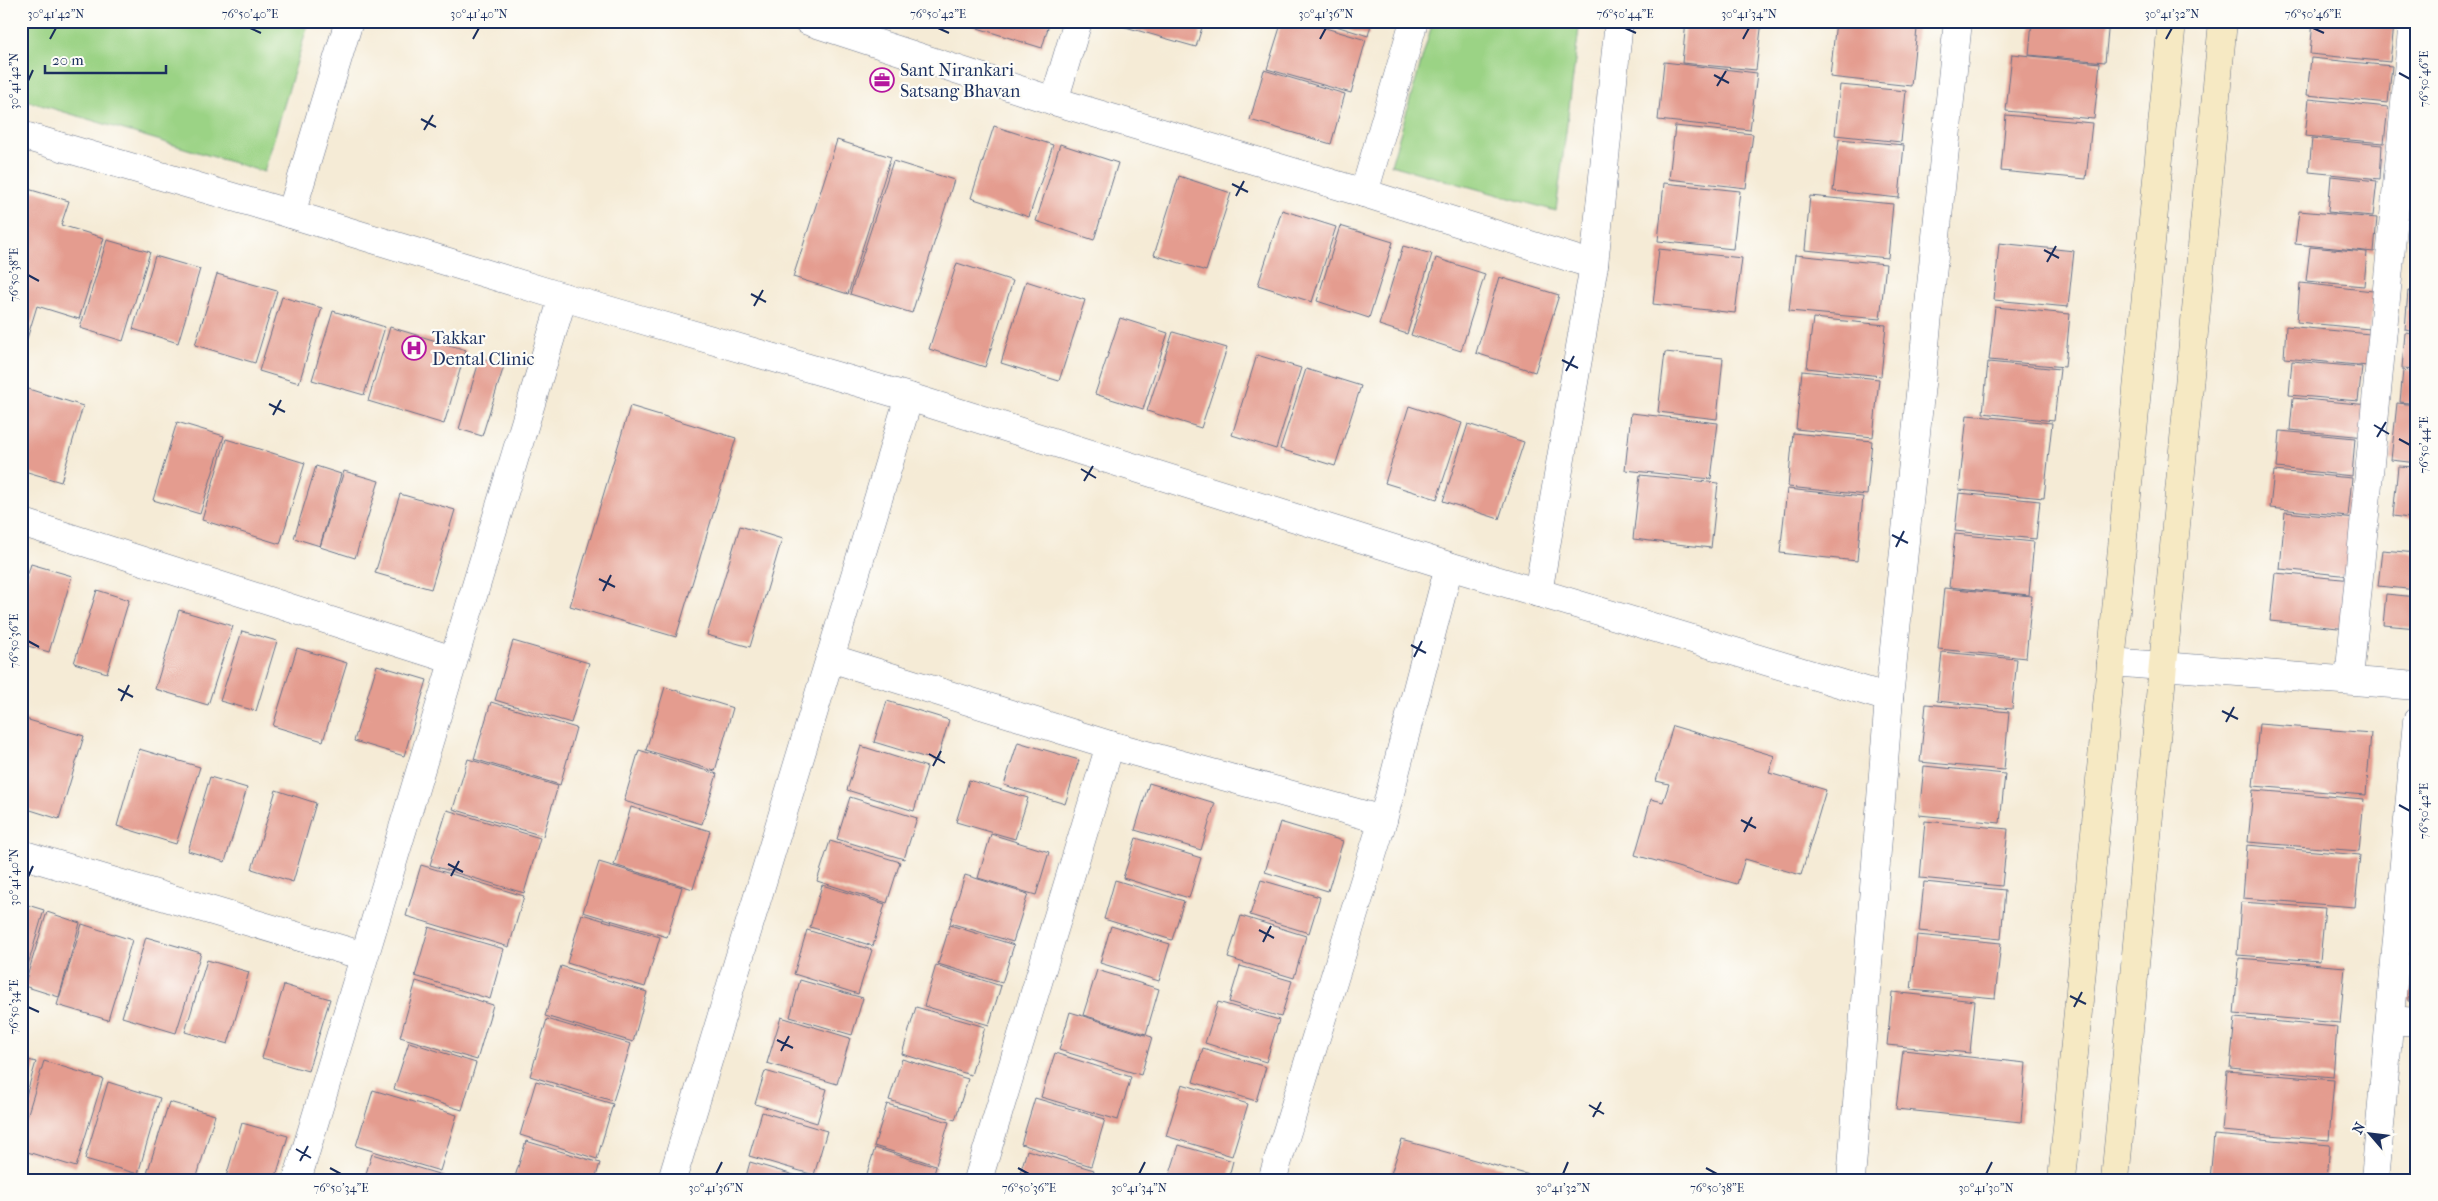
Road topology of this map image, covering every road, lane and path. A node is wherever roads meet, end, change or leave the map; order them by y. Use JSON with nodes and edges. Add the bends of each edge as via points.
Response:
{"nodes":[{"id":1,"x":349,"y":21,"type":"edge"},
{"id":2,"x":808,"y":21,"type":"edge"},
{"id":3,"x":1078,"y":21,"type":"edge"},
{"id":4,"x":1414,"y":21,"type":"edge"},
{"id":5,"x":1619,"y":21,"type":"edge"},
{"id":6,"x":1958,"y":21,"type":"edge"},
{"id":7,"x":2172,"y":21,"type":"edge"},
{"id":8,"x":2223,"y":21,"type":"edge"},
{"id":9,"x":2413,"y":21,"type":"edge"},
{"id":10,"x":837,"y":26,"type":"edge"},
{"id":11,"x":1054,"y":101,"type":"junction"},
{"id":12,"x":21,"y":135,"type":"edge"},
{"id":13,"x":1364,"y":193,"type":"junction"},
{"id":14,"x":291,"y":214,"type":"junction"},
{"id":15,"x":1594,"y":265,"type":"junction"},
{"id":16,"x":562,"y":297,"type":"junction"},
{"id":17,"x":909,"y":397,"type":"junction"},
{"id":18,"x":21,"y":522,"type":"edge"},
{"id":19,"x":1449,"y":566,"type":"junction"},
{"id":20,"x":1538,"y":593,"type":"junction"},
{"id":21,"x":830,"y":658,"type":"junction"},
{"id":22,"x":454,"y":660,"type":"junction"},
{"id":23,"x":2111,"y":662,"type":"junction"},
{"id":24,"x":2163,"y":666,"type":"junction"},
{"id":25,"x":2349,"y":679,"type":"junction"},
{"id":26,"x":2417,"y":686,"type":"edge"},
{"id":27,"x":1889,"y":698,"type":"junction"},
{"id":28,"x":2417,"y":721,"type":"edge"},
{"id":29,"x":1110,"y":744,"type":"junction"},
{"id":30,"x":1384,"y":820,"type":"junction"},
{"id":31,"x":21,"y":854,"type":"edge"},
{"id":32,"x":364,"y":956,"type":"junction"},
{"id":33,"x":2390,"y":1020,"type":"junction"},
{"id":34,"x":2417,"y":1022,"type":"edge"},
{"id":35,"x":297,"y":1180,"type":"edge"},
{"id":36,"x":672,"y":1180,"type":"edge"},
{"id":37,"x":978,"y":1180,"type":"edge"},
{"id":38,"x":1272,"y":1180,"type":"edge"},
{"id":39,"x":1851,"y":1180,"type":"edge"},
{"id":40,"x":2062,"y":1180,"type":"edge"},
{"id":41,"x":2115,"y":1180,"type":"edge"},
{"id":42,"x":2375,"y":1180,"type":"edge"}],
"edges":[{"from":1,"to":14,"type":"street"},
{"from":2,"to":10,"type":"street"},
{"from":3,"to":11,"type":"street"},
{"from":4,"to":13,"type":"street"},
{"from":5,"to":15,"type":"street"},
{"from":6,"to":27,"type":"street"},
{"from":7,"to":23,"type":"street"},
{"from":8,"to":24,"type":"street"},
{"from":9,"to":25,"type":"street"},
{"from":10,"to":11,"type":"street"},
{"from":11,"to":13,"type":"street"},
{"from":12,"to":14,"type":"street"},
{"from":13,"to":15,"type":"street"},
{"from":14,"to":16,"type":"street"},
{"from":15,"to":20,"type":"street"},
{"from":16,"to":17,"type":"street"},
{"from":16,"to":22,"type":"street"},
{"from":17,"to":19,"type":"street"},
{"from":17,"to":21,"type":"street"},
{"from":18,"to":22,"type":"street"},
{"from":19,"to":20,"type":"street"},
{"from":19,"to":30,"type":"street"},
{"from":20,"to":27,"type":"street"},
{"from":21,"to":29,"type":"street"},
{"from":21,"to":36,"type":"street"},
{"from":22,"to":32,"type":"street"},
{"from":23,"to":24,"type":"street"},
{"from":23,"to":40,"type":"street"},
{"from":24,"to":25,"type":"street"},
{"from":24,"to":41,"type":"street"},
{"from":25,"to":26,"type":"street"},
{"from":27,"to":39,"type":"street"},
{"from":28,"to":33,"type":"street"},
{"from":29,"to":30,"type":"street"},
{"from":29,"to":37,"type":"street"},
{"from":30,"to":38,"type":"street"},
{"from":31,"to":32,"type":"street"},
{"from":32,"to":35,"type":"street"},
{"from":33,"to":34,"type":"street"},
{"from":33,"to":42,"type":"street"}]}
